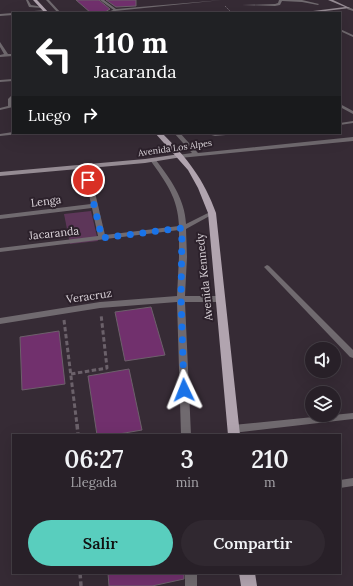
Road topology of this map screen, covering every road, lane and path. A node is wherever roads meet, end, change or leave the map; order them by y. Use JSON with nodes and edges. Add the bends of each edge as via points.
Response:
{"nodes":[{"id":1,"x":27,"y":0,"type":"edge"},
{"id":2,"x":35,"y":0,"type":"edge"},
{"id":3,"x":47,"y":0,"type":"edge"},
{"id":4,"x":102,"y":0,"type":"edge"},
{"id":5,"x":159,"y":0,"type":"edge"},
{"id":6,"x":219,"y":0,"type":"edge"},
{"id":7,"x":280,"y":0,"type":"edge"},
{"id":8,"x":330,"y":0,"type":"edge"},
{"id":9,"x":318,"y":4,"type":"dead end"},
{"id":10,"x":167,"y":5,"type":"junction"},
{"id":11,"x":243,"y":5,"type":"dead end"},
{"id":12,"x":348,"y":8,"type":"junction"},
{"id":13,"x":353,"y":8,"type":"edge"},
{"id":14,"x":44,"y":10,"type":"edge"},
{"id":15,"x":115,"y":10,"type":"junction"},
{"id":16,"x":29,"y":12,"type":"edge"},
{"id":17,"x":59,"y":12,"type":"edge"},
{"id":18,"x":110,"y":12,"type":"edge"},
{"id":19,"x":312,"y":12,"type":"edge"},
{"id":20,"x":12,"y":14,"type":"edge"},
{"id":21,"x":0,"y":15,"type":"edge"},
{"id":22,"x":341,"y":30,"type":"edge"},
{"id":23,"x":353,"y":36,"type":"edge"},
{"id":24,"x":341,"y":37,"type":"edge"},
{"id":25,"x":0,"y":43,"type":"edge"},
{"id":26,"x":12,"y":55,"type":"edge"},
{"id":27,"x":0,"y":56,"type":"edge"},
{"id":28,"x":7,"y":56,"type":"junction"},
{"id":29,"x":12,"y":80,"type":"edge"},
{"id":30,"x":0,"y":81,"type":"edge"},
{"id":31,"x":12,"y":97,"type":"edge"},
{"id":32,"x":12,"y":106,"type":"edge"},
{"id":33,"x":341,"y":106,"type":"edge"},
{"id":34,"x":0,"y":108,"type":"edge"},
{"id":35,"x":353,"y":113,"type":"edge"},
{"id":36,"x":353,"y":122,"type":"edge"},
{"id":37,"x":341,"y":124,"type":"edge"},
{"id":38,"x":12,"y":134,"type":"edge"},
{"id":39,"x":159,"y":134,"type":"edge"},
{"id":40,"x":178,"y":134,"type":"edge"},
{"id":41,"x":211,"y":134,"type":"edge"},
{"id":42,"x":226,"y":134,"type":"edge"},
{"id":43,"x":0,"y":135,"type":"edge"},
{"id":44,"x":353,"y":139,"type":"edge"},
{"id":45,"x":195,"y":153,"type":"junction"},
{"id":46,"x":180,"y":156,"type":"junction"},
{"id":47,"x":153,"y":160,"type":"junction"},
{"id":48,"x":86,"y":167,"type":"junction"},
{"id":49,"x":0,"y":174,"type":"edge"},
{"id":50,"x":94,"y":206,"type":"junction"},
{"id":51,"x":212,"y":213,"type":"junction"},
{"id":52,"x":0,"y":217,"type":"edge"},
{"id":53,"x":182,"y":228,"type":"junction"},
{"id":54,"x":102,"y":238,"type":"junction"},
{"id":55,"x":0,"y":250,"type":"edge"},
{"id":56,"x":267,"y":267,"type":"dead end"},
{"id":57,"x":181,"y":299,"type":"junction"},
{"id":58,"x":221,"y":299,"type":"junction"},
{"id":59,"x":100,"y":305,"type":"junction"},
{"id":60,"x":63,"y":310,"type":"junction"},
{"id":61,"x":0,"y":321,"type":"edge"},
{"id":62,"x":353,"y":355,"type":"edge"},
{"id":63,"x":70,"y":374,"type":"junction"},
{"id":64,"x":353,"y":416,"type":"edge"},
{"id":65,"x":233,"y":432,"type":"edge"},
{"id":66,"x":78,"y":434,"type":"edge"},
{"id":67,"x":186,"y":434,"type":"edge"},
{"id":68,"x":353,"y":482,"type":"edge"},
{"id":69,"x":341,"y":484,"type":"edge"},
{"id":70,"x":80,"y":574,"type":"edge"},
{"id":71,"x":191,"y":574,"type":"edge"},
{"id":72,"x":247,"y":574,"type":"edge"},
{"id":73,"x":81,"y":586,"type":"edge"},
{"id":74,"x":191,"y":586,"type":"edge"},
{"id":75,"x":249,"y":586,"type":"edge"}],
"edges":[{"from":1,"to":14,"type":"lane","via":[[30,6]]},
{"from":2,"to":14,"type":"main road"},
{"from":3,"to":17,"type":"lane"},
{"from":4,"to":15,"type":"street"},
{"from":5,"to":10,"type":"street"},
{"from":6,"to":10,"type":"street"},
{"from":7,"to":9,"type":"lane"},
{"from":7,"to":11,"type":"lane","via":[[279,4],[275,5]]},
{"from":8,"to":12,"type":"street"},
{"from":10,"to":15,"type":"street"},
{"from":12,"to":13,"type":"street"},
{"from":12,"to":19,"type":"street"},
{"from":14,"to":16,"type":"street"},
{"from":15,"to":18,"type":"lane"},
{"from":20,"to":21,"type":"street"},
{"from":22,"to":23,"type":"street"},
{"from":23,"to":24,"type":"street"},
{"from":25,"to":28,"type":"street"},
{"from":26,"to":28,"type":"street"},
{"from":27,"to":28,"type":"street"},
{"from":29,"to":30,"type":"street"},
{"from":31,"to":32,"type":"lane"},
{"from":32,"to":34,"type":"lane"},
{"from":33,"to":35,"type":"lane"},
{"from":36,"to":37,"type":"lane"},
{"from":38,"to":43,"type":"lane"},
{"from":39,"to":46,"type":"main road","name":"Avenida Kennedy"},
{"from":40,"to":45,"type":"street"},
{"from":41,"to":42,"type":"lane"},
{"from":44,"to":45,"type":"street","name":"Avenida Los Alpes"},
{"from":45,"to":46,"type":"street","name":"Avenida Los Alpes"},
{"from":46,"to":47,"type":"street","name":"Avenida Los Alpes"},
{"from":46,"to":51,"type":"main road","name":"Avenida Kennedy","via":[[196,174],[206,193]]},
{"from":47,"to":48,"type":"street","name":"Avenida Los Alpes"},
{"from":47,"to":53,"type":"street","name":"Avenida Kennedy","via":[[165,175],[178,199]]},
{"from":48,"to":49,"type":"street","name":"Avenida Los Alpes"},
{"from":48,"to":50,"type":"street"},
{"from":50,"to":52,"type":"street","name":"Lenga"},
{"from":50,"to":54,"type":"street"},
{"from":51,"to":53,"type":"street","name":"Jacaranda"},
{"from":51,"to":58,"type":"main road","name":"Avenida Kennedy"},
{"from":53,"to":54,"type":"street","name":"Jacaranda"},
{"from":53,"to":57,"type":"street","name":"Avenida Kennedy"},
{"from":54,"to":55,"type":"street","name":"Jacaranda"},
{"from":56,"to":62,"type":"lane"},
{"from":57,"to":58,"type":"street","name":"Veracruz"},
{"from":57,"to":59,"type":"street","name":"Veracruz"},
{"from":57,"to":67,"type":"street","name":"Avenida Kennedy"},
{"from":58,"to":65,"type":"main road","name":"Avenida Kennedy"},
{"from":59,"to":60,"type":"street","name":"Veracruz"},
{"from":59,"to":63,"type":"path","via":[[107,368]]},
{"from":60,"to":61,"type":"street","name":"Veracruz"},
{"from":60,"to":63,"type":"path"},
{"from":63,"to":66,"type":"path"},
{"from":64,"to":65,"type":"lane"},
{"from":68,"to":69,"type":"lane"},
{"from":70,"to":73,"type":"path"},
{"from":71,"to":74,"type":"street"},
{"from":72,"to":75,"type":"main road"}]}
